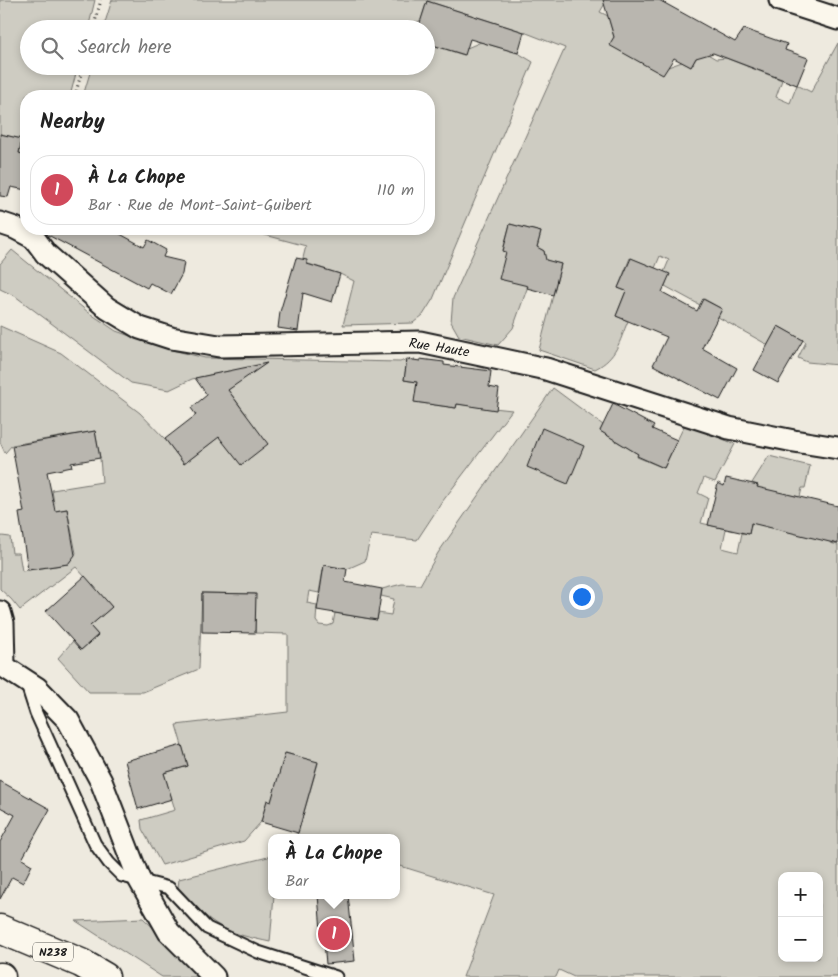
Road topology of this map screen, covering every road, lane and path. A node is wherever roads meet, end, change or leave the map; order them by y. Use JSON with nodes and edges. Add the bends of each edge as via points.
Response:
{"nodes":[{"id":1,"x":101,"y":0,"type":"edge"},
{"id":2,"x":780,"y":0,"type":"edge"},
{"id":3,"x":838,"y":19,"type":"edge"},
{"id":4,"x":95,"y":20,"type":"edge"},
{"id":5,"x":81,"y":75,"type":"edge"},
{"id":6,"x":77,"y":90,"type":"edge"},
{"id":7,"x":0,"y":223,"type":"edge"},
{"id":8,"x":20,"y":229,"type":"edge"},
{"id":9,"x":37,"y":235,"type":"edge"},
{"id":10,"x":838,"y":448,"type":"edge"},
{"id":11,"x":0,"y":612,"type":"edge"},
{"id":12,"x":2,"y":664,"type":"edge"},
{"id":13,"x":26,"y":681,"type":"junction"},
{"id":14,"x":139,"y":879,"type":"junction"},
{"id":15,"x":0,"y":930,"type":"edge"},
{"id":16,"x":105,"y":977,"type":"edge"},
{"id":17,"x":214,"y":977,"type":"edge"},
{"id":18,"x":336,"y":977,"type":"edge"}],
"edges":[{"from":1,"to":4,"type":"path"},
{"from":2,"to":3,"type":"street"},
{"from":5,"to":6,"type":"path"},
{"from":7,"to":8,"type":"street","name":"Rue Haute"},
{"from":9,"to":10,"type":"street","name":"Rue Haute","via":[[46,254],[107,308],[140,328],[171,338],[219,346],[420,342],[546,369],[729,428]]},
{"from":11,"to":12,"type":"street","via":[[3,623]]},
{"from":12,"to":13,"type":"street"},
{"from":13,"to":14,"type":"street","via":[[38,688],[68,720],[101,781]]},
{"from":13,"to":14,"type":"lane","via":[[36,713],[95,844],[122,876]]},
{"from":14,"to":17,"type":"street","via":[[169,932]]},
{"from":14,"to":18,"type":"lane","via":[[170,888],[207,928],[258,952]]},
{"from":15,"to":16,"type":"highway","number":"N238","via":[[81,963]]}]}
